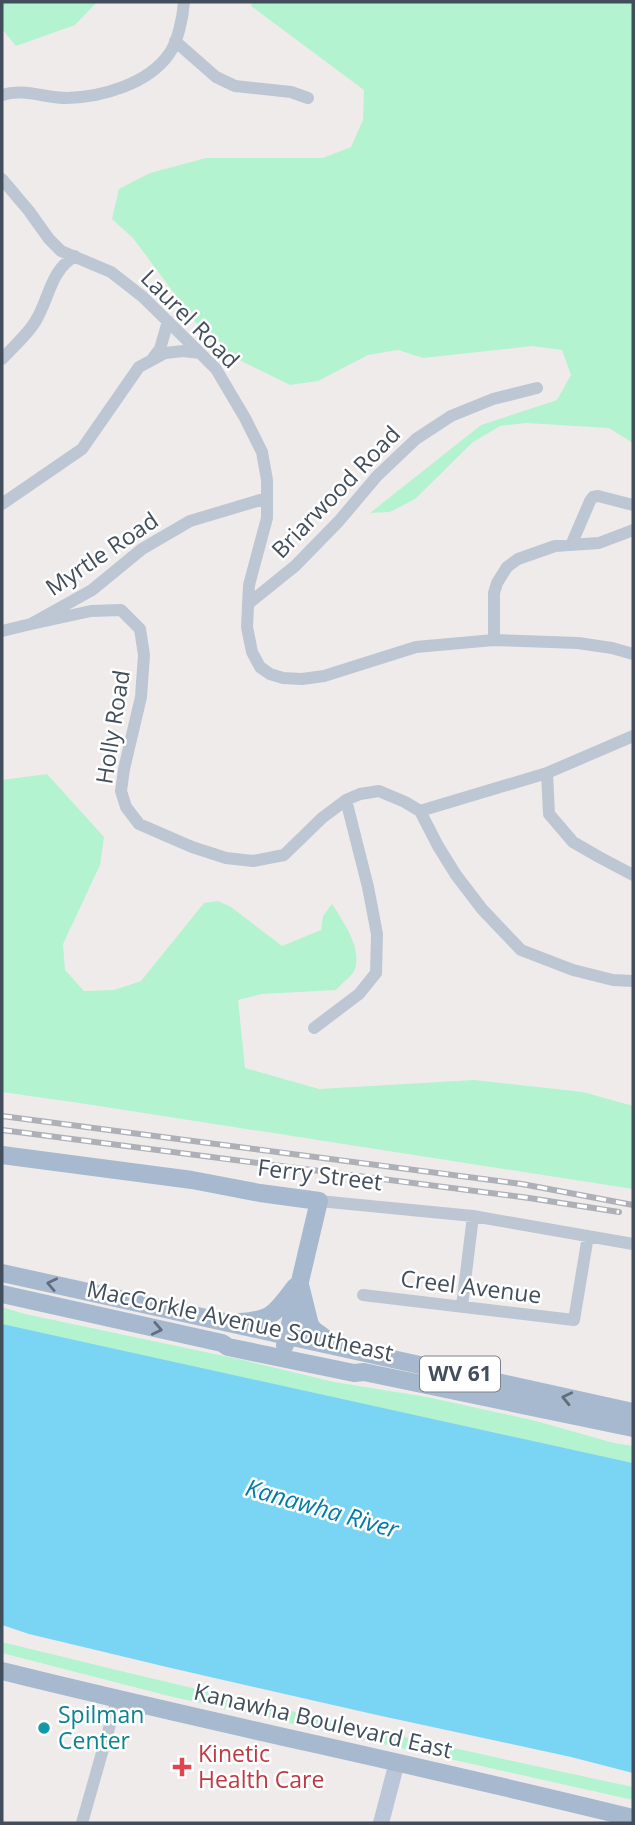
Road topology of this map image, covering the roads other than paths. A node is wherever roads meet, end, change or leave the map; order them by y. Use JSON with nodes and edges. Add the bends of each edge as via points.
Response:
{"nodes":[{"id":1,"x":184,"y":2,"type":"edge"},
{"id":2,"x":175,"y":41,"type":"junction"},
{"id":3,"x":2,"y":95,"type":"edge"},
{"id":4,"x":308,"y":98,"type":"dead end"},
{"id":5,"x":2,"y":179,"type":"edge"},
{"id":6,"x":49,"y":239,"type":"junction"},
{"id":7,"x":75,"y":256,"type":"junction"},
{"id":8,"x":54,"y":280,"type":"junction"},
{"id":9,"x":167,"y":321,"type":"junction"},
{"id":10,"x":200,"y":352,"type":"junction"},
{"id":11,"x":2,"y":359,"type":"edge"},
{"id":12,"x":152,"y":359,"type":"junction"},
{"id":13,"x":537,"y":388,"type":"dead end"},
{"id":14,"x":267,"y":498,"type":"junction"},
{"id":15,"x":2,"y":504,"type":"edge"},
{"id":16,"x":633,"y":505,"type":"edge"},
{"id":17,"x":633,"y":530,"type":"edge"},
{"id":18,"x":570,"y":545,"type":"junction"},
{"id":19,"x":248,"y":604,"type":"junction"},
{"id":20,"x":32,"y":624,"type":"junction"},
{"id":21,"x":2,"y":631,"type":"edge"},
{"id":22,"x":494,"y":640,"type":"junction"},
{"id":23,"x":633,"y":654,"type":"edge"},
{"id":24,"x":633,"y":736,"type":"edge"},
{"id":25,"x":547,"y":773,"type":"junction"},
{"id":26,"x":346,"y":800,"type":"junction"},
{"id":27,"x":420,"y":811,"type":"junction"},
{"id":28,"x":633,"y":875,"type":"edge"},
{"id":29,"x":633,"y":981,"type":"edge"},
{"id":30,"x":314,"y":1028,"type":"dead end"},
{"id":31,"x":2,"y":1154,"type":"edge"},
{"id":32,"x":319,"y":1200,"type":"junction"},
{"id":33,"x":473,"y":1216,"type":"junction"},
{"id":34,"x":588,"y":1236,"type":"junction"},
{"id":35,"x":633,"y":1244,"type":"edge"},
{"id":36,"x":2,"y":1273,"type":"edge"},
{"id":37,"x":299,"y":1282,"type":"junction"},
{"id":38,"x":2,"y":1294,"type":"edge"},
{"id":39,"x":363,"y":1295,"type":"dead end"},
{"id":40,"x":462,"y":1306,"type":"junction"},
{"id":41,"x":224,"y":1323,"type":"junction"},
{"id":42,"x":222,"y":1343,"type":"junction"},
{"id":43,"x":285,"y":1344,"type":"junction"},
{"id":44,"x":341,"y":1348,"type":"junction"},
{"id":45,"x":364,"y":1372,"type":"junction"},
{"id":46,"x":633,"y":1412,"type":"edge"},
{"id":47,"x":633,"y":1429,"type":"edge"},
{"id":48,"x":2,"y":1671,"type":"edge"},
{"id":49,"x":117,"y":1700,"type":"junction"},
{"id":50,"x":397,"y":1762,"type":"junction"},
{"id":51,"x":633,"y":1818,"type":"edge"},
{"id":52,"x":82,"y":1823,"type":"edge"},
{"id":53,"x":381,"y":1823,"type":"edge"}],
"edges":[{"from":1,"to":2,"type":"street"},
{"from":2,"to":3,"type":"street","via":[[170,54],[150,73],[112,91],[65,98]]},
{"from":2,"to":4,"type":"street","via":[[216,77],[235,86]]},
{"from":5,"to":6,"type":"street","name":"Laurel Road"},
{"from":6,"to":7,"type":"street","name":"Laurel Road"},
{"from":6,"to":8,"type":"street"},
{"from":7,"to":8,"type":"street","via":[[60,267]]},
{"from":7,"to":9,"type":"street","name":"Laurel Road","via":[[111,272]]},
{"from":8,"to":11,"type":"street","via":[[34,325]]},
{"from":9,"to":10,"type":"street","name":"Laurel Road"},
{"from":9,"to":12,"type":"street","via":[[160,349]]},
{"from":10,"to":12,"type":"street","via":[[165,353]]},
{"from":10,"to":14,"type":"street","name":"Laurel Road","via":[[228,387],[262,452]]},
{"from":12,"to":15,"type":"street","via":[[134,373],[82,449]]},
{"from":13,"to":19,"type":"street","name":"Briarwood Road","via":[[451,416],[416,439],[295,566]]},
{"from":14,"to":19,"type":"street","name":"Laurel Road","via":[[267,518]]},
{"from":14,"to":20,"type":"street","name":"Myrtle Road","via":[[190,522],[142,549],[92,590]]},
{"from":16,"to":18,"type":"street","via":[[593,497]]},
{"from":17,"to":18,"type":"street","via":[[599,543]]},
{"from":18,"to":22,"type":"street","via":[[527,555],[503,571],[494,593]]},
{"from":19,"to":22,"type":"street","name":"Laurel Road","via":[[252,652],[260,667],[282,678],[324,676],[416,648]]},
{"from":20,"to":21,"type":"street","name":"Myrtle Road"},
{"from":20,"to":26,"type":"street","name":"Holly Road","via":[[91,611],[121,610],[140,629],[144,655],[141,698],[121,791],[139,824],[201,850],[253,861],[284,855]]},
{"from":22,"to":23,"type":"street","name":"Laurel Road","via":[[578,643]]},
{"from":24,"to":25,"type":"street"},
{"from":25,"to":27,"type":"street"},
{"from":25,"to":28,"type":"street","via":[[549,814],[573,842]]},
{"from":26,"to":27,"type":"street","name":"Holly Road","via":[[379,791]]},
{"from":26,"to":30,"type":"street","via":[[377,933],[376,973],[359,994]]},
{"from":27,"to":29,"type":"street","via":[[456,875],[521,950],[573,970]]},
{"from":31,"to":32,"type":"main road","name":"Ferry Street"},
{"from":32,"to":33,"type":"street","name":"Ferry Street"},
{"from":32,"to":37,"type":"main road"},
{"from":33,"to":34,"type":"street","name":"Ferry Street"},
{"from":33,"to":40,"type":"street"},
{"from":34,"to":35,"type":"street","name":"Ferry Street"},
{"from":34,"to":40,"type":"street","name":"Creel Avenue","via":[[574,1321]]},
{"from":41,"to":36,"type":"main road","name":"MacCorkle Avenue Southeast","number":"WV 61","one_way":true},
{"from":37,"to":41,"type":"main road","via":[[268,1317]]},
{"from":37,"to":43,"type":"main road"},
{"from":37,"to":44,"type":"main road","via":[[310,1325]]},
{"from":38,"to":42,"type":"main road","name":"MacCorkle Avenue Southeast","number":"WV 61","one_way":true},
{"from":39,"to":40,"type":"street","name":"Creel Avenue"},
{"from":41,"to":43,"type":"main road","name":"MacCorkle Avenue Southeast","number":"WV 61"},
{"from":42,"to":43,"type":"main road","name":"MacCorkle Avenue Southeast","number":"WV 61"},
{"from":42,"to":45,"type":"main road","name":"MacCorkle Avenue Southeast","number":"WV 61"},
{"from":43,"to":44,"type":"main road","name":"MacCorkle Avenue Southeast","number":"WV 61"},
{"from":43,"to":45,"type":"main road","name":"MacCorkle Avenue Southeast","number":"WV 61"},
{"from":46,"to":44,"type":"main road","name":"MacCorkle Avenue Southeast","number":"WV 61","one_way":true},
{"from":45,"to":47,"type":"main road","name":"MacCorkle Avenue Southeast","number":"WV 61"},
{"from":48,"to":49,"type":"main road","name":"Kanawha Boulevard East"},
{"from":49,"to":50,"type":"main road","name":"Kanawha Boulevard East"},
{"from":49,"to":52,"type":"street"},
{"from":50,"to":51,"type":"main road","name":"Kanawha Boulevard East"},
{"from":50,"to":53,"type":"street"}]}
